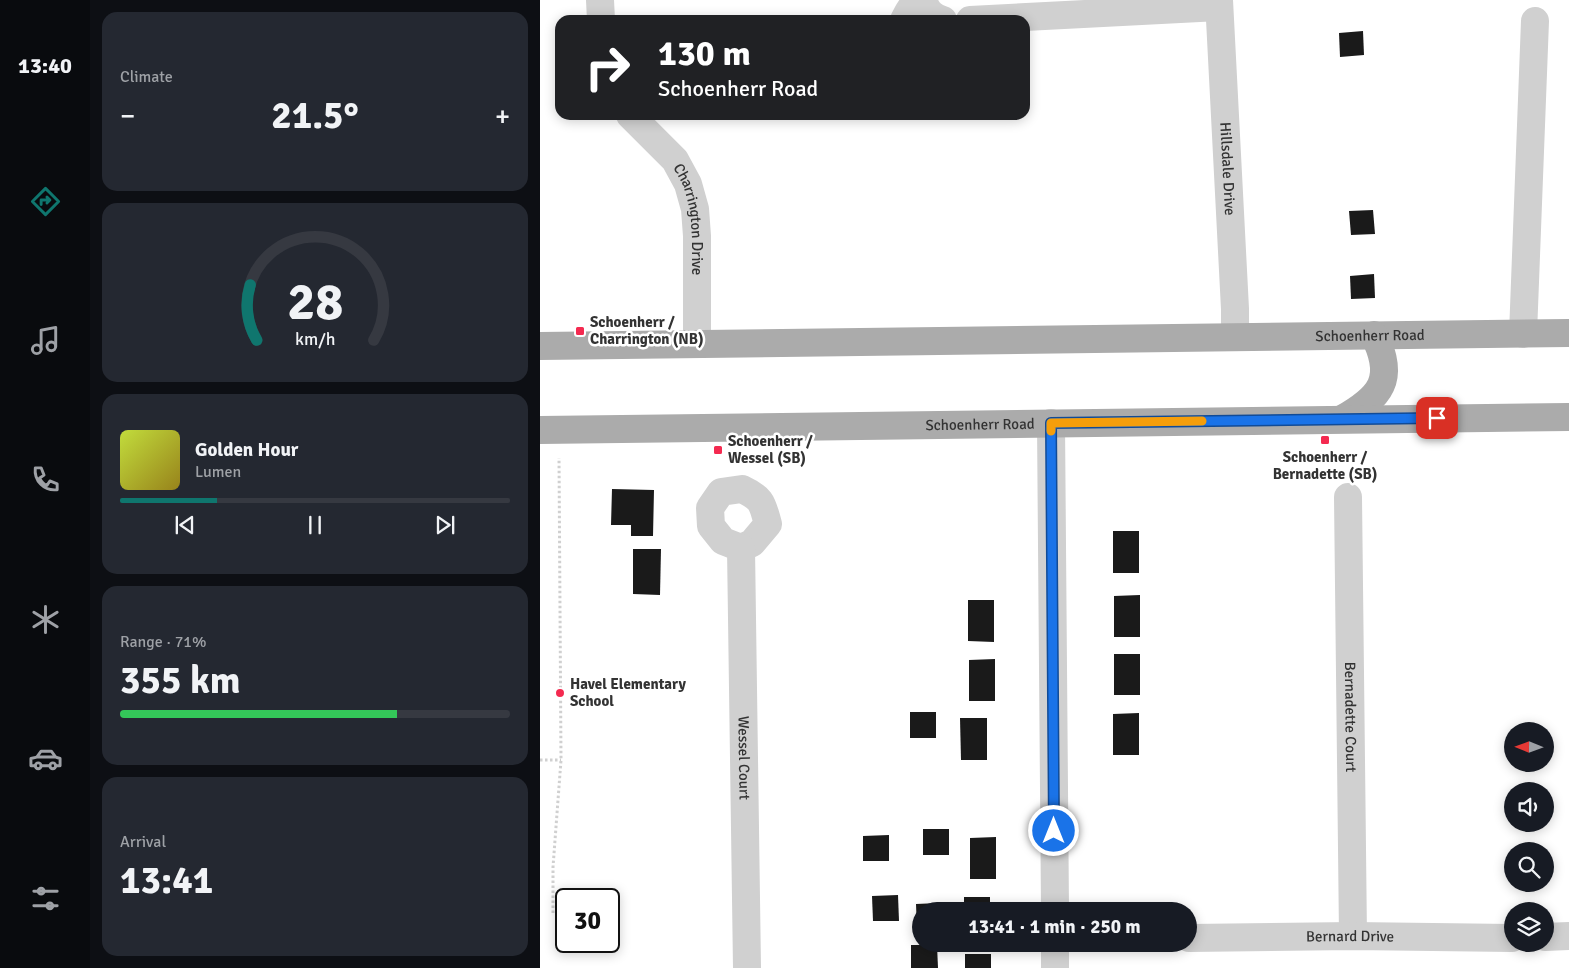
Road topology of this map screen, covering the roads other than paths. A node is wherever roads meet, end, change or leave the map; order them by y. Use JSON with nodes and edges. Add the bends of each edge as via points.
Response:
{"nodes":[{"id":1,"x":600,"y":0,"type":"edge"},
{"id":2,"x":1219,"y":4,"type":"edge"},
{"id":3,"x":931,"y":9,"type":"edge"},
{"id":4,"x":601,"y":15,"type":"edge"},
{"id":5,"x":906,"y":15,"type":"edge"},
{"id":6,"x":1030,"y":17,"type":"edge"},
{"id":7,"x":1535,"y":21,"type":"dead end"},
{"id":8,"x":635,"y":120,"type":"edge"},
{"id":9,"x":1522,"y":334,"type":"junction"},
{"id":10,"x":1569,"y":334,"type":"edge"},
{"id":11,"x":1374,"y":335,"type":"junction"},
{"id":12,"x":1235,"y":337,"type":"junction"},
{"id":13,"x":697,"y":344,"type":"junction"},
{"id":14,"x":540,"y":346,"type":"edge"},
{"id":15,"x":1569,"y":417,"type":"edge"},
{"id":16,"x":1342,"y":419,"type":"junction"},
{"id":17,"x":1051,"y":423,"type":"junction"},
{"id":18,"x":540,"y":430,"type":"edge"},
{"id":19,"x":1348,"y":497,"type":"dead end"},
{"id":20,"x":741,"y":548,"type":"dead end"},
{"id":21,"x":1055,"y":902,"type":"edge"},
{"id":22,"x":1353,"y":936,"type":"junction"},
{"id":23,"x":1569,"y":936,"type":"edge"},
{"id":24,"x":1554,"y":937,"type":"edge"},
{"id":25,"x":1197,"y":938,"type":"edge"},
{"id":26,"x":1504,"y":938,"type":"edge"},
{"id":27,"x":1055,"y":952,"type":"edge"},
{"id":28,"x":747,"y":968,"type":"edge"},
{"id":29,"x":1056,"y":968,"type":"edge"}],
"edges":[{"from":1,"to":4,"type":"street"},
{"from":2,"to":6,"type":"street"},
{"from":2,"to":12,"type":"street","name":"Hillsdale Drive"},
{"from":3,"to":5,"type":"street","via":[[916,3]]},
{"from":7,"to":9,"type":"street"},
{"from":8,"to":13,"type":"street","name":"Charrington Drive","via":[[675,160],[688,184],[695,209]]},
{"from":9,"to":10,"type":"main road","name":"Schoenherr Road"},
{"from":9,"to":11,"type":"main road","name":"Schoenherr Road"},
{"from":11,"to":12,"type":"main road","name":"Schoenherr Road"},
{"from":11,"to":16,"type":"main road","via":[[1384,361],[1381,386],[1364,407]]},
{"from":12,"to":13,"type":"main road","name":"Schoenherr Road"},
{"from":13,"to":14,"type":"main road","name":"Schoenherr Road"},
{"from":15,"to":16,"type":"main road","name":"Schoenherr Road"},
{"from":16,"to":17,"type":"main road","name":"Schoenherr Road"},
{"from":17,"to":18,"type":"main road","name":"Schoenherr Road"},
{"from":17,"to":21,"type":"street"},
{"from":19,"to":22,"type":"street","name":"Bernadette Court"},
{"from":20,"to":28,"type":"street","name":"Wessel Court"},
{"from":22,"to":25,"type":"street","name":"Bernard Drive"},
{"from":22,"to":26,"type":"street","name":"Bernard Drive"},
{"from":23,"to":24,"type":"street"},
{"from":27,"to":29,"type":"street"}]}
